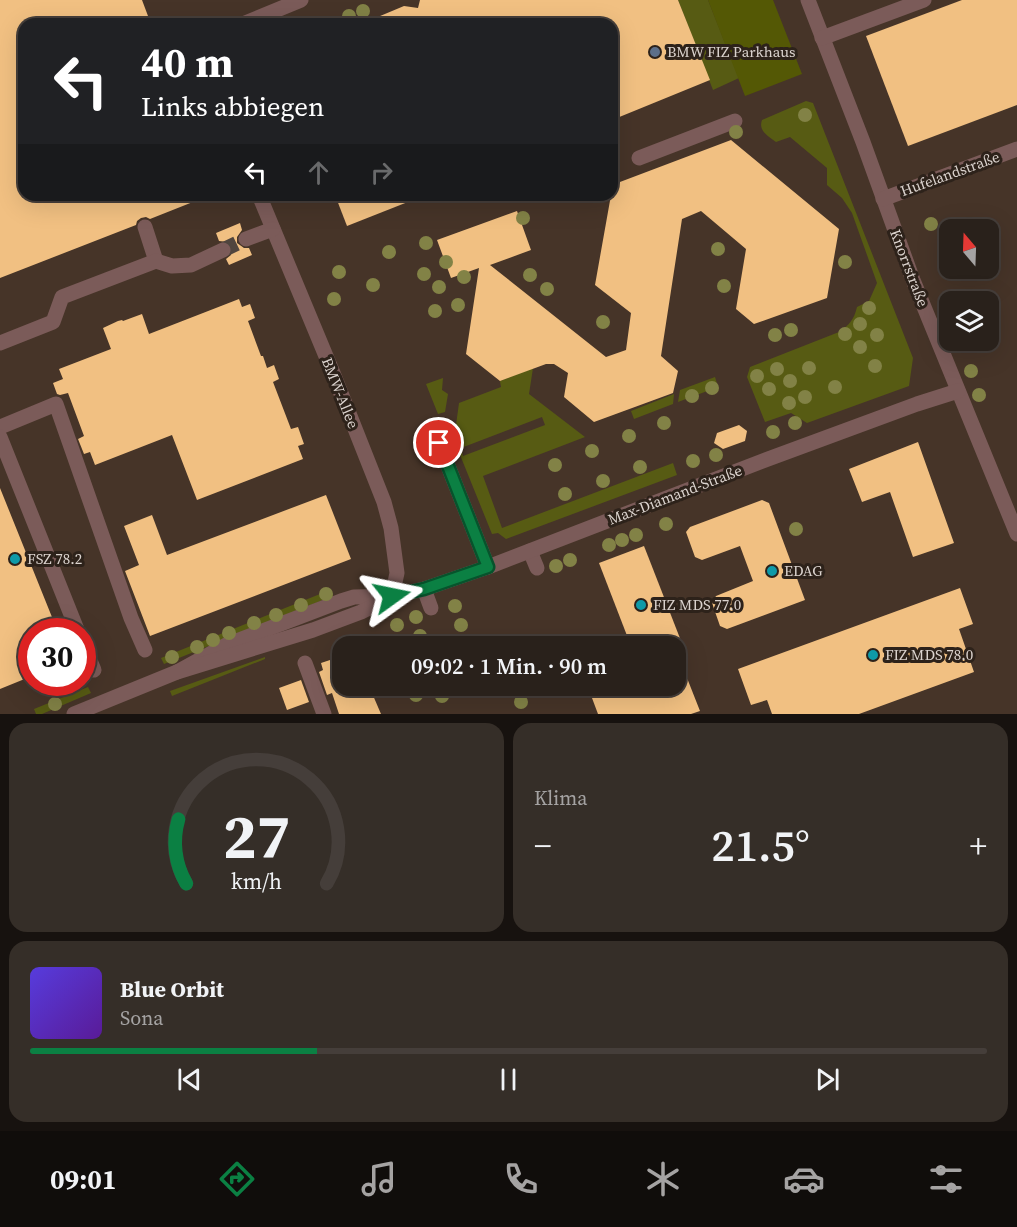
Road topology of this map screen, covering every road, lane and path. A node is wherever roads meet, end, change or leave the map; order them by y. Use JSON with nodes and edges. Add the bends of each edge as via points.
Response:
{"nodes":[{"id":1,"x":301,"y":0,"type":"edge"},
{"id":2,"x":808,"y":0,"type":"edge"},
{"id":3,"x":924,"y":0,"type":"edge"},
{"id":4,"x":258,"y":18,"type":"edge"},
{"id":5,"x":822,"y":38,"type":"junction"},
{"id":6,"x":735,"y":121,"type":"dead end"},
{"id":7,"x":1017,"y":149,"type":"edge"},
{"id":8,"x":639,"y":158,"type":"dead end"},
{"id":9,"x":883,"y":199,"type":"junction"},
{"id":10,"x":262,"y":201,"type":"edge"},
{"id":11,"x":145,"y":226,"type":"dead end"},
{"id":12,"x":273,"y":229,"type":"junction"},
{"id":13,"x":246,"y":239,"type":"tunnel mouth"},
{"id":14,"x":223,"y":250,"type":"tunnel mouth"},
{"id":15,"x":156,"y":261,"type":"junction"},
{"id":16,"x":0,"y":343,"type":"edge"},
{"id":17,"x":958,"y":391,"type":"junction"},
{"id":18,"x":0,"y":427,"type":"edge"},
{"id":19,"x":0,"y":437,"type":"edge"},
{"id":20,"x":439,"y":443,"type":"dead end"},
{"id":21,"x":1017,"y":534,"type":"edge"},
{"id":22,"x":530,"y":551,"type":"junction"},
{"id":23,"x":488,"y":567,"type":"junction"},
{"id":24,"x":537,"y":568,"type":"dead end"},
{"id":25,"x":424,"y":589,"type":"junction"},
{"id":26,"x":392,"y":596,"type":"junction"},
{"id":27,"x":431,"y":609,"type":"dead end"},
{"id":28,"x":72,"y":618,"type":"edge"},
{"id":29,"x":145,"y":650,"type":"dead end"},
{"id":30,"x":305,"y":663,"type":"dead end"},
{"id":31,"x":74,"y":714,"type":"edge"},
{"id":32,"x":324,"y":714,"type":"edge"}],
"edges":[{"from":1,"to":4,"type":"street"},
{"from":2,"to":5,"type":"street","name":"Knorrstraße"},
{"from":3,"to":5,"type":"street"},
{"from":5,"to":9,"type":"street","name":"Knorrstraße"},
{"from":6,"to":8,"type":"street"},
{"from":7,"to":9,"type":"street","name":"Hufelandstraße"},
{"from":9,"to":17,"type":"street","name":"Knorrstraße"},
{"from":10,"to":12,"type":"street","name":"BMW-Allee"},
{"from":11,"to":15,"type":"street"},
{"from":12,"to":13,"type":"street"},
{"from":12,"to":26,"type":"street","name":"BMW-Allee","via":[[384,502],[397,573]]},
{"from":14,"to":15,"type":"street","via":[[191,265],[172,266]]},
{"from":15,"to":16,"type":"street","via":[[62,297],[53,322]]},
{"from":17,"to":21,"type":"street","name":"Knorrstraße"},
{"from":17,"to":22,"type":"street","name":"Max-Diamand-Straße"},
{"from":18,"to":29,"type":"street","via":[[56,404]]},
{"from":19,"to":28,"type":"street"},
{"from":20,"to":23,"type":"street"},
{"from":22,"to":23,"type":"street","name":"Max-Diamand-Straße"},
{"from":22,"to":24,"type":"street"},
{"from":23,"to":25,"type":"street","name":"Max-Diamand-Straße"},
{"from":25,"to":26,"type":"street","name":"Max-Diamand-Straße"},
{"from":25,"to":27,"type":"street"},
{"from":26,"to":31,"type":"street","name":"Max-Diamand-Straße","via":[[341,601],[226,645],[177,672]]},
{"from":30,"to":32,"type":"street"}]}
